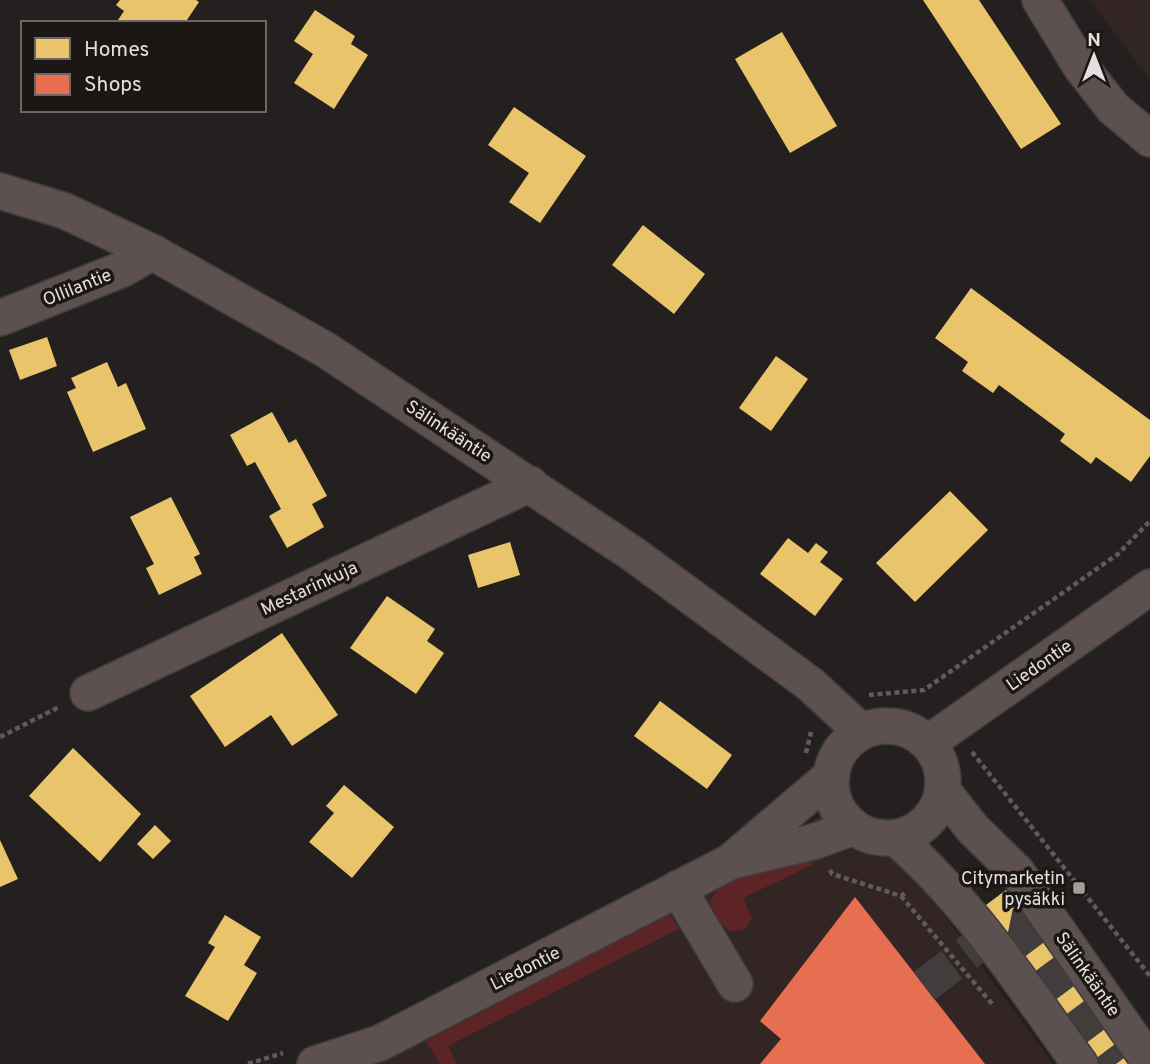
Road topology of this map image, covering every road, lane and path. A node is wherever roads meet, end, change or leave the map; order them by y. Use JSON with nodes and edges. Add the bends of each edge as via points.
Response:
{"nodes":[{"id":1,"x":1040,"y":0,"type":"edge"},
{"id":2,"x":1150,"y":139,"type":"edge"},
{"id":3,"x":0,"y":191,"type":"edge"},
{"id":4,"x":152,"y":252,"type":"junction"},
{"id":5,"x":0,"y":318,"type":"edge"},
{"id":6,"x":530,"y":484,"type":"junction"},
{"id":7,"x":1150,"y":521,"type":"edge"},
{"id":8,"x":1150,"y":587,"type":"edge"},
{"id":9,"x":925,"y":690,"type":"junction"},
{"id":10,"x":88,"y":692,"type":"joint"},
{"id":11,"x":853,"y":722,"type":"junction"},
{"id":12,"x":940,"y":734,"type":"junction"},
{"id":13,"x":0,"y":737,"type":"edge"},
{"id":14,"x":832,"y":775,"type":"junction"},
{"id":15,"x":943,"y":791,"type":"junction"},
{"id":16,"x":854,"y":827,"type":"junction"},
{"id":17,"x":896,"y":838,"type":"junction"},
{"id":18,"x":730,"y":862,"type":"junction"},
{"id":19,"x":678,"y":888,"type":"junction"},
{"id":20,"x":901,"y":896,"type":"dead end"},
{"id":21,"x":1150,"y":976,"type":"edge"},
{"id":22,"x":735,"y":984,"type":"dead end"},
{"id":23,"x":999,"y":1013,"type":"dead end"},
{"id":24,"x":389,"y":1053,"type":"edge"},
{"id":25,"x":1150,"y":1063,"type":"edge"},
{"id":26,"x":316,"y":1064,"type":"edge"},
{"id":27,"x":1080,"y":1064,"type":"edge"}],
"edges":[{"from":1,"to":2,"type":"street","via":[[1113,108]]},
{"from":3,"to":4,"type":"street","name":"Sälinkääntie","via":[[65,211]]},
{"from":4,"to":5,"type":"street","name":"Ollilantie","via":[[123,269]]},
{"from":4,"to":6,"type":"street","name":"Sälinkääntie","via":[[326,350]]},
{"from":6,"to":10,"type":"street","name":"Mestarinkuja"},
{"from":6,"to":11,"type":"street","name":"Sälinkääntie","via":[[633,554]]},
{"from":7,"to":9,"type":"path","via":[[1118,554]]},
{"from":8,"to":12,"type":"street","name":"Liedontie"},
{"from":9,"to":11,"type":"path","via":[[873,692]]},
{"from":9,"to":12,"type":"path"},
{"from":10,"to":13,"type":"path"},
{"from":11,"to":12,"type":"street"},
{"from":11,"to":14,"type":"street"},
{"from":12,"to":15,"type":"street"},
{"from":12,"to":21,"type":"path"},
{"from":14,"to":16,"type":"street","via":[[836,804]]},
{"from":14,"to":18,"type":"street","name":"Liedontie"},
{"from":15,"to":17,"type":"street","via":[[927,822]]},
{"from":15,"to":25,"type":"street","name":"Sälinkääntie","via":[[1017,872]]},
{"from":16,"to":17,"type":"street","via":[[867,835]]},
{"from":16,"to":18,"type":"street","name":"Liedontie"},
{"from":17,"to":27,"type":"street","via":[[974,916]]},
{"from":18,"to":19,"type":"street","name":"Liedontie"},
{"from":19,"to":22,"type":"street"},
{"from":19,"to":24,"type":"street","name":"Liedontie"},
{"from":20,"to":23,"type":"path"},
{"from":24,"to":26,"type":"street","name":"Liedontie"}]}
